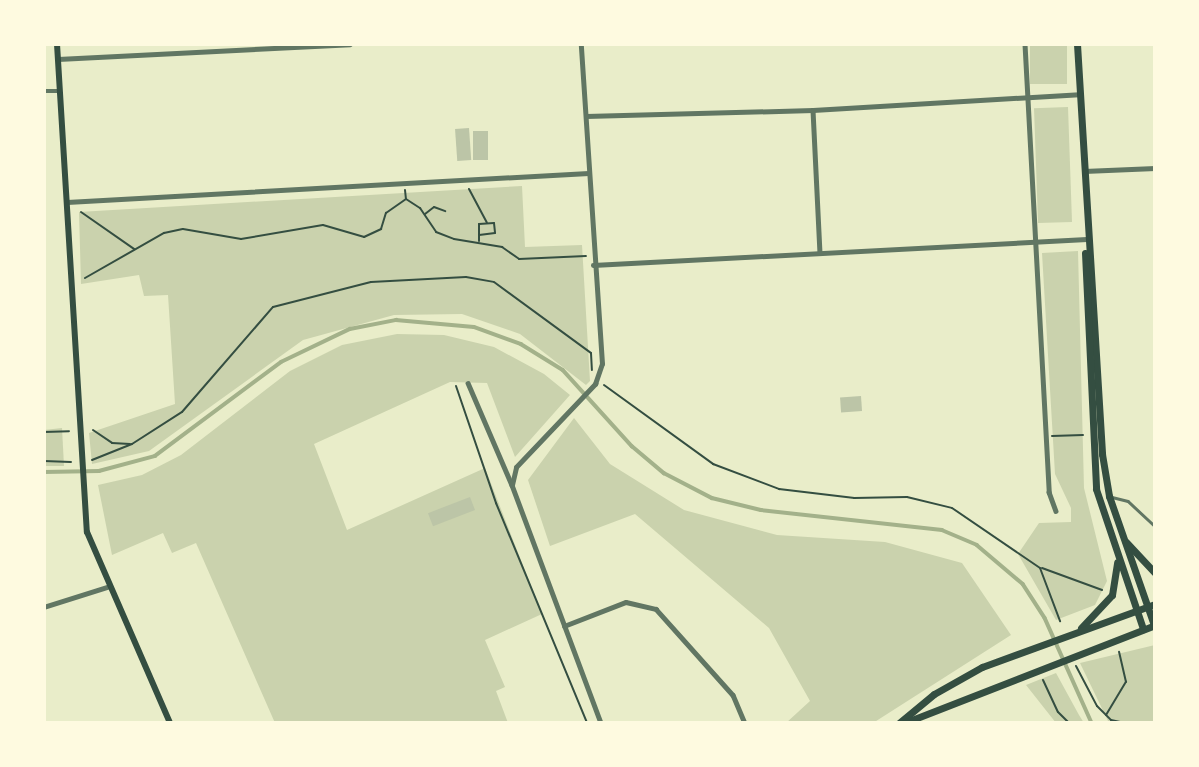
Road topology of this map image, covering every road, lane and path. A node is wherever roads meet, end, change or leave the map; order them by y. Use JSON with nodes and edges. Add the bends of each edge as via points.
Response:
{"nodes":[{"id":1,"x":57,"y":44,"type":"edge"},
{"id":2,"x":350,"y":44,"type":"edge"},
{"id":3,"x":581,"y":44,"type":"edge"},
{"id":4,"x":1025,"y":44,"type":"edge"},
{"id":5,"x":1077,"y":44,"type":"edge"},
{"id":6,"x":57,"y":60,"type":"junction"},
{"id":7,"x":44,"y":91,"type":"edge"},
{"id":8,"x":59,"y":91,"type":"junction"},
{"id":9,"x":1079,"y":94,"type":"junction"},
{"id":10,"x":1028,"y":97,"type":"junction"},
{"id":11,"x":813,"y":110,"type":"junction"},
{"id":12,"x":586,"y":116,"type":"junction"},
{"id":13,"x":1155,"y":168,"type":"edge"},
{"id":14,"x":1083,"y":171,"type":"junction"},
{"id":15,"x":588,"y":173,"type":"junction"},
{"id":16,"x":469,"y":181,"type":"junction"},
{"id":17,"x":405,"y":182,"type":"junction"},
{"id":18,"x":406,"y":199,"type":"junction"},
{"id":19,"x":67,"y":202,"type":"junction"},
{"id":20,"x":445,"y":211,"type":"dead end"},
{"id":21,"x":81,"y":212,"type":"dead end"},
{"id":22,"x":424,"y":215,"type":"junction"},
{"id":23,"x":487,"y":223,"type":"junction"},
{"id":24,"x":479,"y":235,"type":"junction"},
{"id":25,"x":1086,"y":239,"type":"junction"},
{"id":26,"x":479,"y":242,"type":"junction"},
{"id":27,"x":1034,"y":242,"type":"junction"},
{"id":28,"x":134,"y":249,"type":"junction"},
{"id":29,"x":820,"y":252,"type":"junction"},
{"id":30,"x":592,"y":256,"type":"junction"},
{"id":31,"x":593,"y":265,"type":"junction"},
{"id":32,"x":85,"y":278,"type":"dead end"},
{"id":33,"x":598,"y":378,"type":"junction"},
{"id":34,"x":468,"y":383,"type":"dead end"},
{"id":35,"x":456,"y":386,"type":"dead end"},
{"id":36,"x":69,"y":430,"type":"dead end"},
{"id":37,"x":93,"y":430,"type":"dead end"},
{"id":38,"x":44,"y":432,"type":"edge"},
{"id":39,"x":1083,"y":435,"type":"dead end"},
{"id":40,"x":1051,"y":436,"type":"dead end"},
{"id":41,"x":132,"y":444,"type":"junction"},
{"id":42,"x":92,"y":460,"type":"dead end"},
{"id":43,"x":44,"y":461,"type":"edge"},
{"id":44,"x":71,"y":462,"type":"dead end"},
{"id":45,"x":512,"y":485,"type":"junction"},
{"id":46,"x":1109,"y":496,"type":"junction"},
{"id":47,"x":1056,"y":512,"type":"dead end"},
{"id":48,"x":1155,"y":526,"type":"edge"},
{"id":49,"x":1121,"y":536,"type":"junction"},
{"id":50,"x":1117,"y":557,"type":"junction"},
{"id":51,"x":1041,"y":568,"type":"junction"},
{"id":52,"x":1155,"y":572,"type":"edge"},
{"id":53,"x":1155,"y":583,"type":"edge"},
{"id":54,"x":107,"y":587,"type":"junction"},
{"id":55,"x":1107,"y":592,"type":"dead end"},
{"id":56,"x":1155,"y":595,"type":"edge"},
{"id":57,"x":1151,"y":605,"type":"edge"},
{"id":58,"x":44,"y":607,"type":"edge"},
{"id":59,"x":1136,"y":611,"type":"junction"},
{"id":60,"x":1060,"y":621,"type":"dead end"},
{"id":61,"x":1154,"y":625,"type":"edge"},
{"id":62,"x":564,"y":626,"type":"junction"},
{"id":63,"x":1143,"y":629,"type":"junction"},
{"id":64,"x":1074,"y":632,"type":"junction"},
{"id":65,"x":1119,"y":652,"type":"dead end"},
{"id":66,"x":1076,"y":666,"type":"dead end"},
{"id":67,"x":1042,"y":675,"type":"dead end"},
{"id":68,"x":1106,"y":715,"type":"junction"},
{"id":69,"x":170,"y":723,"type":"edge"},
{"id":70,"x":587,"y":723,"type":"edge"},
{"id":71,"x":601,"y":723,"type":"edge"},
{"id":72,"x":744,"y":723,"type":"edge"},
{"id":73,"x":899,"y":723,"type":"edge"},
{"id":74,"x":904,"y":723,"type":"edge"},
{"id":75,"x":1069,"y":723,"type":"edge"},
{"id":76,"x":1125,"y":723,"type":"edge"}],
"edges":[{"from":1,"to":6,"type":"main road"},
{"from":2,"to":6,"type":"street"},
{"from":3,"to":12,"type":"street"},
{"from":4,"to":10,"type":"street"},
{"from":5,"to":9,"type":"main road"},
{"from":6,"to":8,"type":"main road"},
{"from":7,"to":8,"type":"street"},
{"from":8,"to":19,"type":"main road"},
{"from":9,"to":10,"type":"street"},
{"from":9,"to":14,"type":"main road"},
{"from":10,"to":11,"type":"street"},
{"from":10,"to":27,"type":"street"},
{"from":11,"to":12,"type":"street"},
{"from":11,"to":29,"type":"street"},
{"from":12,"to":15,"type":"street"},
{"from":13,"to":14,"type":"street"},
{"from":14,"to":25,"type":"main road"},
{"from":15,"to":16,"type":"street"},
{"from":15,"to":30,"type":"street"},
{"from":16,"to":17,"type":"street"},
{"from":16,"to":23,"type":"path","via":[[470,193]]},
{"from":17,"to":18,"type":"path"},
{"from":17,"to":19,"type":"street"},
{"from":18,"to":22,"type":"path"},
{"from":18,"to":28,"type":"path","via":[[386,213],[381,229],[364,237],[323,225],[241,239],[183,229]]},
{"from":19,"to":54,"type":"main road","via":[[87,532]]},
{"from":20,"to":22,"type":"path","via":[[434,207]]},
{"from":21,"to":28,"type":"path"},
{"from":22,"to":26,"type":"path","via":[[436,232]]},
{"from":23,"to":24,"type":"path","via":[[479,224]]},
{"from":23,"to":24,"type":"path","via":[[494,223],[495,233]]},
{"from":24,"to":26,"type":"path"},
{"from":25,"to":27,"type":"street"},
{"from":25,"to":46,"type":"main road"},
{"from":25,"to":50,"type":"main road","via":[[1084,282],[1094,466],[1099,504]]},
{"from":26,"to":30,"type":"path","via":[[502,247],[519,259]]},
{"from":27,"to":29,"type":"street"},
{"from":27,"to":47,"type":"street","via":[[1049,492]]},
{"from":28,"to":32,"type":"path"},
{"from":29,"to":31,"type":"street"},
{"from":30,"to":31,"type":"street"},
{"from":31,"to":33,"type":"street","via":[[602,364]]},
{"from":33,"to":41,"type":"path","via":[[592,372],[590,353],[494,282],[443,277],[371,282],[273,307],[200,396]]},
{"from":33,"to":45,"type":"street","via":[[516,467]]},
{"from":33,"to":51,"type":"path","via":[[720,468],[788,491],[935,502],[976,522]]},
{"from":34,"to":45,"type":"street"},
{"from":35,"to":70,"type":"path","via":[[510,540]]},
{"from":36,"to":38,"type":"path"},
{"from":37,"to":41,"type":"path","via":[[112,443]]},
{"from":39,"to":40,"type":"path"},
{"from":41,"to":42,"type":"path"},
{"from":43,"to":44,"type":"path"},
{"from":45,"to":62,"type":"street"},
{"from":46,"to":48,"type":"lane","via":[[1128,500]]},
{"from":46,"to":49,"type":"main road"},
{"from":49,"to":52,"type":"main road"},
{"from":49,"to":57,"type":"main road"},
{"from":50,"to":59,"type":"main road"},
{"from":50,"to":64,"type":"main road","via":[[1112,595]]},
{"from":51,"to":55,"type":"path"},
{"from":51,"to":60,"type":"path"},
{"from":53,"to":56,"type":"path"},
{"from":54,"to":58,"type":"street"},
{"from":54,"to":69,"type":"main road"},
{"from":57,"to":59,"type":"main road"},
{"from":57,"to":61,"type":"main road"},
{"from":59,"to":63,"type":"main road"},
{"from":59,"to":64,"type":"main road"},
{"from":61,"to":63,"type":"main road"},
{"from":62,"to":71,"type":"street"},
{"from":62,"to":72,"type":"street","via":[[626,602],[656,609],[733,695]]},
{"from":63,"to":74,"type":"main road"},
{"from":64,"to":73,"type":"main road","via":[[954,682]]},
{"from":65,"to":68,"type":"path","via":[[1126,682]]},
{"from":66,"to":68,"type":"path"},
{"from":67,"to":75,"type":"path","via":[[1058,712]]},
{"from":68,"to":76,"type":"path"}]}
